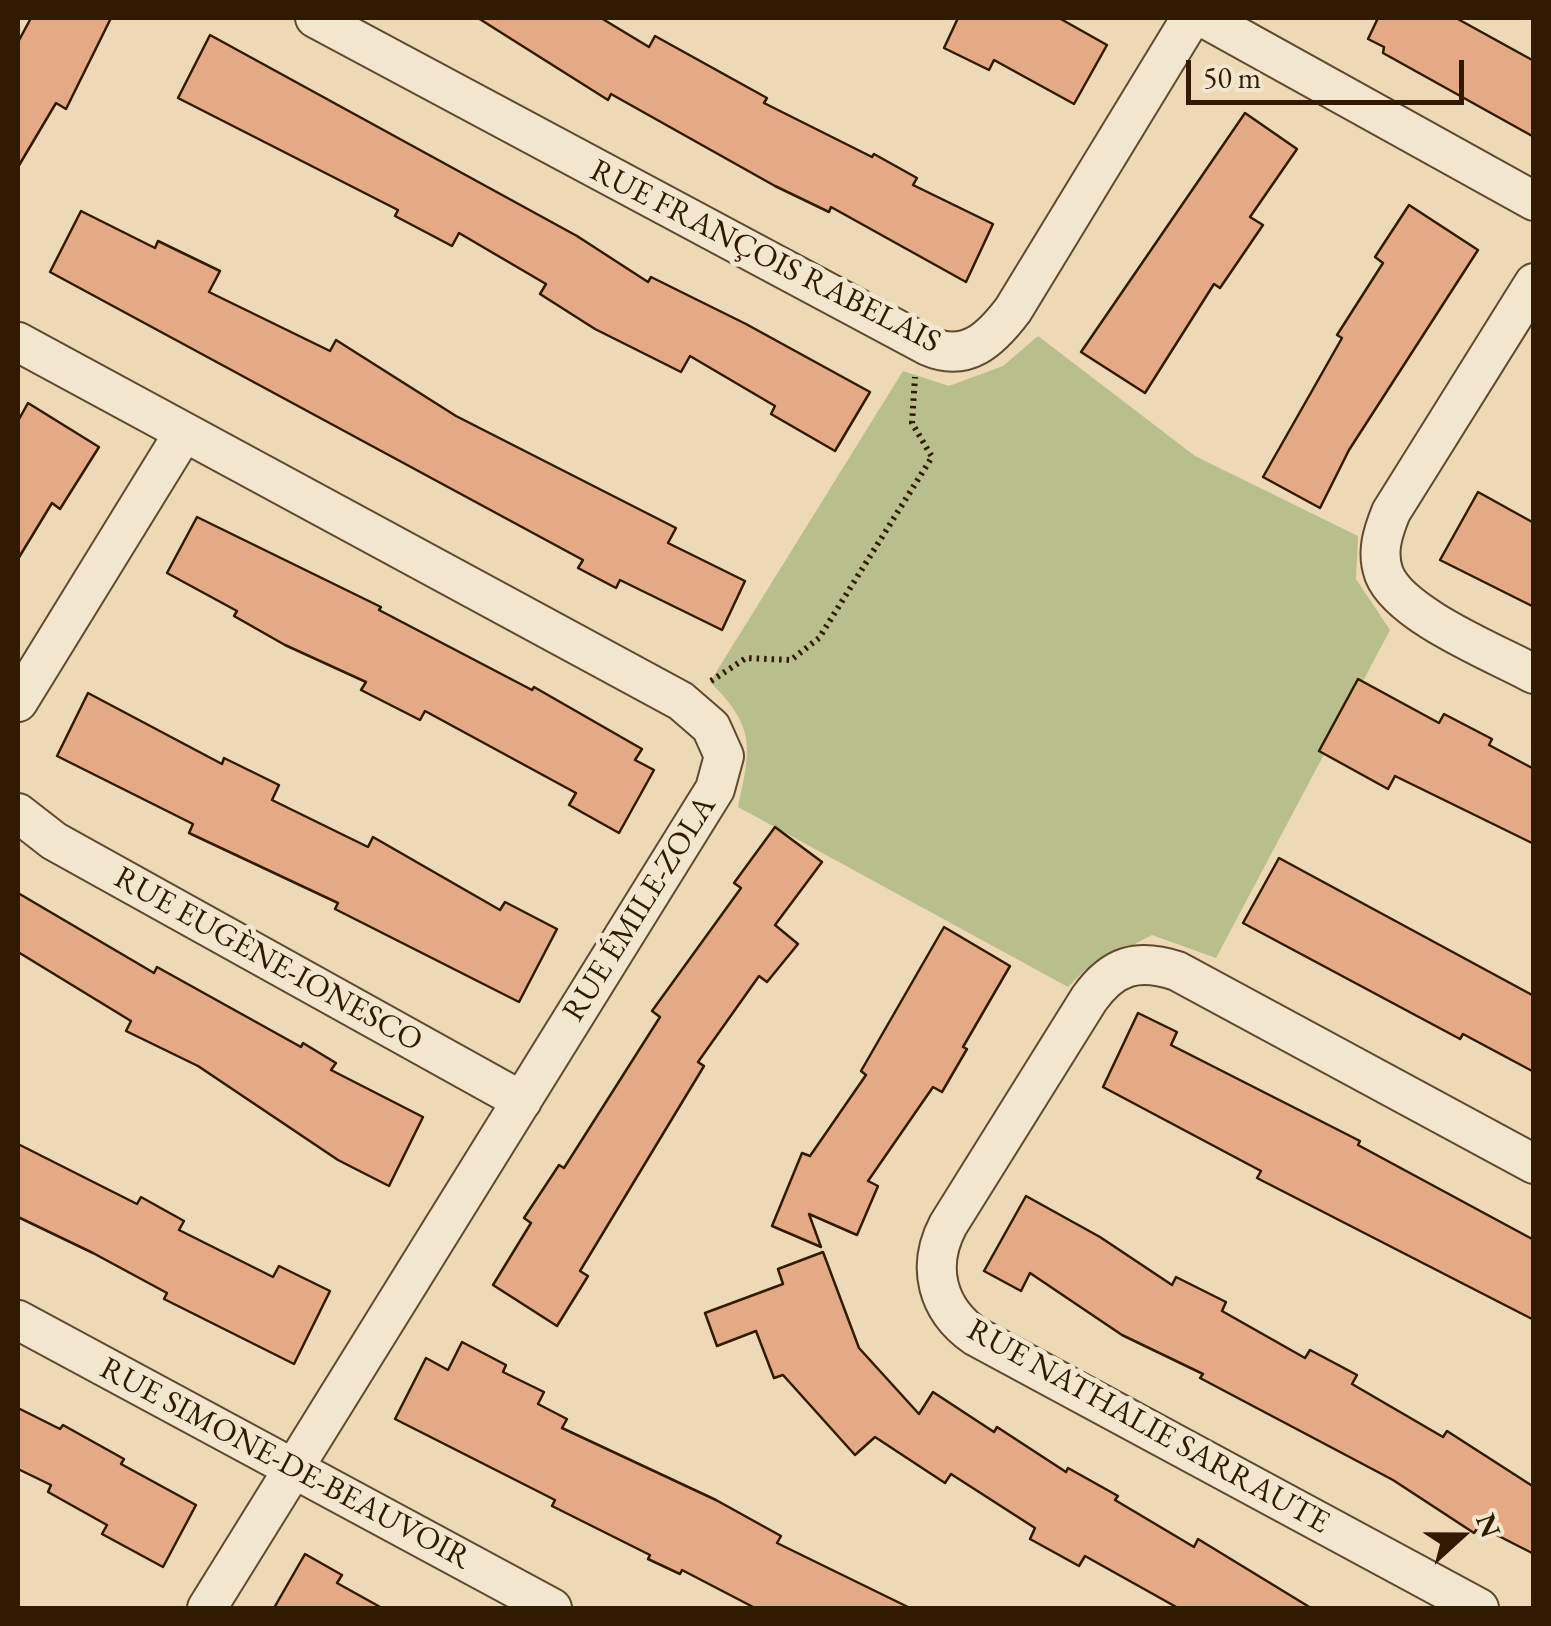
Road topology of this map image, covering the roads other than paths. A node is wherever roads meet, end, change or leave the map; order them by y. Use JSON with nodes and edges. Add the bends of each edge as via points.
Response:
{"nodes":[{"id":1,"x":315,"y":18,"type":"edge"},
{"id":2,"x":1191,"y":18,"type":"edge"},
{"id":3,"x":1204,"y":18,"type":"edge"},
{"id":4,"x":1534,"y":201,"type":"edge"},
{"id":5,"x":1534,"y":282,"type":"edge"},
{"id":6,"x":18,"y":342,"type":"edge"},
{"id":7,"x":183,"y":434,"type":"junction"},
{"id":8,"x":1534,"y":674,"type":"edge"},
{"id":9,"x":18,"y":702,"type":"edge"},
{"id":10,"x":18,"y":813,"type":"edge"},
{"id":11,"x":522,"y":1101,"type":"junction"},
{"id":12,"x":1534,"y":1164,"type":"edge"},
{"id":13,"x":18,"y":1320,"type":"edge"},
{"id":14,"x":293,"y":1469,"type":"junction"},
{"id":15,"x":207,"y":1608,"type":"edge"},
{"id":16,"x":552,"y":1608,"type":"edge"},
{"id":17,"x":1478,"y":1608,"type":"edge"}],
"edges":[{"from":1,"to":2,"type":"street","name":"RUE FRANÇOIS RABELAIS","via":[[941,352],[980,346],[1004,322]]},
{"from":3,"to":4,"type":"street"},
{"from":5,"to":8,"type":"street","via":[[1391,512],[1380,542],[1384,574],[1408,604]]},
{"from":6,"to":7,"type":"street","name":"RUE ÉMILE-ZOLA"},
{"from":7,"to":9,"type":"street"},
{"from":7,"to":11,"type":"street","name":"RUE ÉMILE-ZOLA","via":[[681,700],[712,727],[724,756],[722,772]]},
{"from":10,"to":11,"type":"street","name":"RUE EUGÈNE-IONESCO","via":[[54,841]]},
{"from":11,"to":14,"type":"street","name":"RUE ÉMILE-ZOLA"},
{"from":12,"to":17,"type":"street","name":"RUE NATHALIE SARRAUTE","via":[[1177,971],[1146,962],[1110,974],[1089,999],[954,1214],[935,1261],[941,1296],[975,1336]]},
{"from":13,"to":14,"type":"street","name":"RUE SIMONE-DE-BEAUVOIR"},
{"from":14,"to":15,"type":"street","name":"RUE ÉMILE-ZOLA"},
{"from":14,"to":16,"type":"street","name":"RUE SIMONE-DE-BEAUVOIR"}]}
